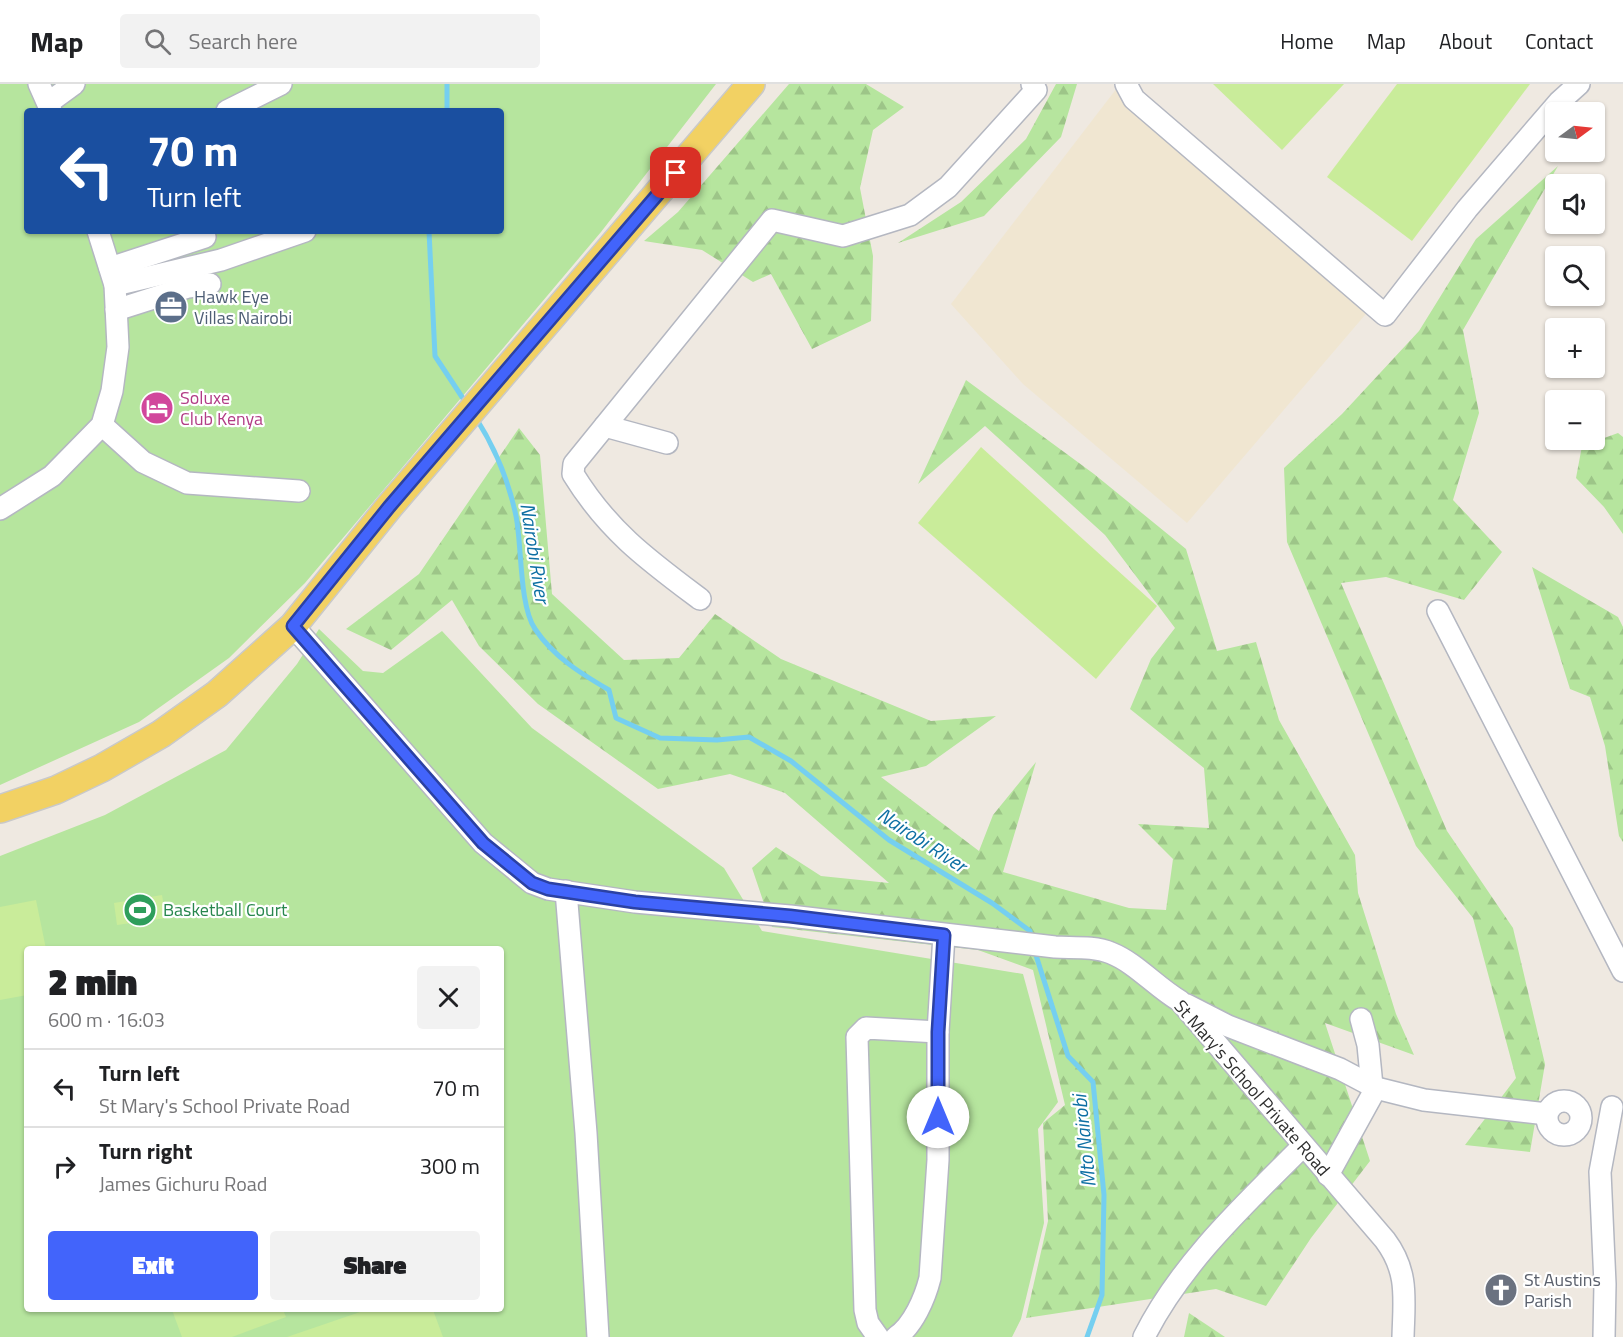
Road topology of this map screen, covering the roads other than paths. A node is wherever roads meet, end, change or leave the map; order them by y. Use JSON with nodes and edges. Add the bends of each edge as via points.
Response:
{"nodes":[{"id":1,"x":39,"y":84,"type":"edge"},
{"id":2,"x":74,"y":84,"type":"edge"},
{"id":3,"x":281,"y":84,"type":"edge"},
{"id":4,"x":751,"y":84,"type":"edge"},
{"id":5,"x":1032,"y":84,"type":"edge"},
{"id":6,"x":1126,"y":84,"type":"edge"},
{"id":7,"x":1579,"y":84,"type":"edge"},
{"id":8,"x":50,"y":107,"type":"edge"},
{"id":9,"x":233,"y":108,"type":"edge"},
{"id":10,"x":99,"y":234,"type":"edge"},
{"id":11,"x":295,"y":234,"type":"edge"},
{"id":12,"x":205,"y":237,"type":"dead end"},
{"id":13,"x":113,"y":277,"type":"junction"},
{"id":14,"x":210,"y":284,"type":"dead end"},
{"id":15,"x":116,"y":310,"type":"junction"},
{"id":16,"x":102,"y":424,"type":"junction"},
{"id":17,"x":605,"y":426,"type":"junction"},
{"id":18,"x":667,"y":443,"type":"dead end"},
{"id":19,"x":299,"y":491,"type":"dead end"},
{"id":20,"x":0,"y":508,"type":"edge"},
{"id":21,"x":700,"y":599,"type":"dead end"},
{"id":22,"x":1438,"y":611,"type":"dead end"},
{"id":23,"x":293,"y":626,"type":"junction"},
{"id":24,"x":0,"y":809,"type":"edge"},
{"id":25,"x":566,"y":891,"type":"junction"},
{"id":26,"x":944,"y":935,"type":"junction"},
{"id":27,"x":1623,"y":971,"type":"edge"},
{"id":28,"x":1180,"y":1001,"type":"junction"},
{"id":29,"x":1361,"y":1019,"type":"dead end"},
{"id":30,"x":938,"y":1032,"type":"junction"},
{"id":31,"x":1374,"y":1087,"type":"junction"},
{"id":32,"x":1617,"y":1109,"type":"edge"},
{"id":33,"x":1303,"y":1146,"type":"junction"},
{"id":34,"x":1329,"y":1175,"type":"junction"},
{"id":35,"x":598,"y":1337,"type":"edge"},
{"id":36,"x":878,"y":1337,"type":"edge"},
{"id":37,"x":896,"y":1337,"type":"edge"},
{"id":38,"x":1144,"y":1337,"type":"edge"},
{"id":39,"x":1403,"y":1337,"type":"edge"},
{"id":40,"x":1604,"y":1337,"type":"edge"}],
"edges":[{"from":1,"to":8,"type":"street"},
{"from":2,"to":8,"type":"street"},
{"from":3,"to":9,"type":"street"},
{"from":4,"to":23,"type":"main road"},
{"from":5,"to":17,"type":"street","via":[[1036,90],[948,187],[910,214],[843,236],[772,220]]},
{"from":6,"to":7,"type":"street","via":[[1134,99],[1385,315],[1467,209]]},
{"from":10,"to":13,"type":"street"},
{"from":11,"to":13,"type":"street","via":[[221,260]]},
{"from":12,"to":13,"type":"street"},
{"from":13,"to":15,"type":"street"},
{"from":14,"to":15,"type":"street"},
{"from":15,"to":16,"type":"street","via":[[118,347],[112,391]]},
{"from":16,"to":19,"type":"street","via":[[143,462],[187,483]]},
{"from":16,"to":20,"type":"street","via":[[52,476]]},
{"from":17,"to":18,"type":"street"},
{"from":17,"to":21,"type":"street","via":[[574,464],[573,474],[603,518],[628,544]]},
{"from":22,"to":27,"type":"street"},
{"from":23,"to":24,"type":"main road","via":[[217,694],[160,734],[56,790]]},
{"from":23,"to":25,"type":"street","name":"St Mary's School Private Road","via":[[483,843],[532,883]]},
{"from":25,"to":26,"type":"street","name":"St Mary's School Private Road"},
{"from":25,"to":35,"type":"street"},
{"from":26,"to":28,"type":"street","name":"St Mary's School Private Road","via":[[1109,952]]},
{"from":26,"to":30,"type":"street"},
{"from":28,"to":31,"type":"street","via":[[1228,1026],[1341,1069]]},
{"from":28,"to":33,"type":"street","name":"St Mary's School Private Road"},
{"from":29,"to":31,"type":"street"},
{"from":30,"to":36,"type":"street","via":[[866,1028],[857,1037],[865,1310]]},
{"from":30,"to":37,"type":"street","via":[[938,1160],[930,1278],[908,1325]]},
{"from":31,"to":32,"type":"street","via":[[1433,1102],[1547,1114],[1550,1128],[1562,1135],[1576,1130],[1582,1117]]},
{"from":31,"to":34,"type":"street"},
{"from":32,"to":40,"type":"street","via":[[1600,1172]]},
{"from":33,"to":34,"type":"street","name":"St Mary's School Private Road"},
{"from":33,"to":38,"type":"street","via":[[1181,1276]]},
{"from":34,"to":39,"type":"street","name":"St Mary's School Private Road","via":[[1398,1258],[1404,1289]]}]}
